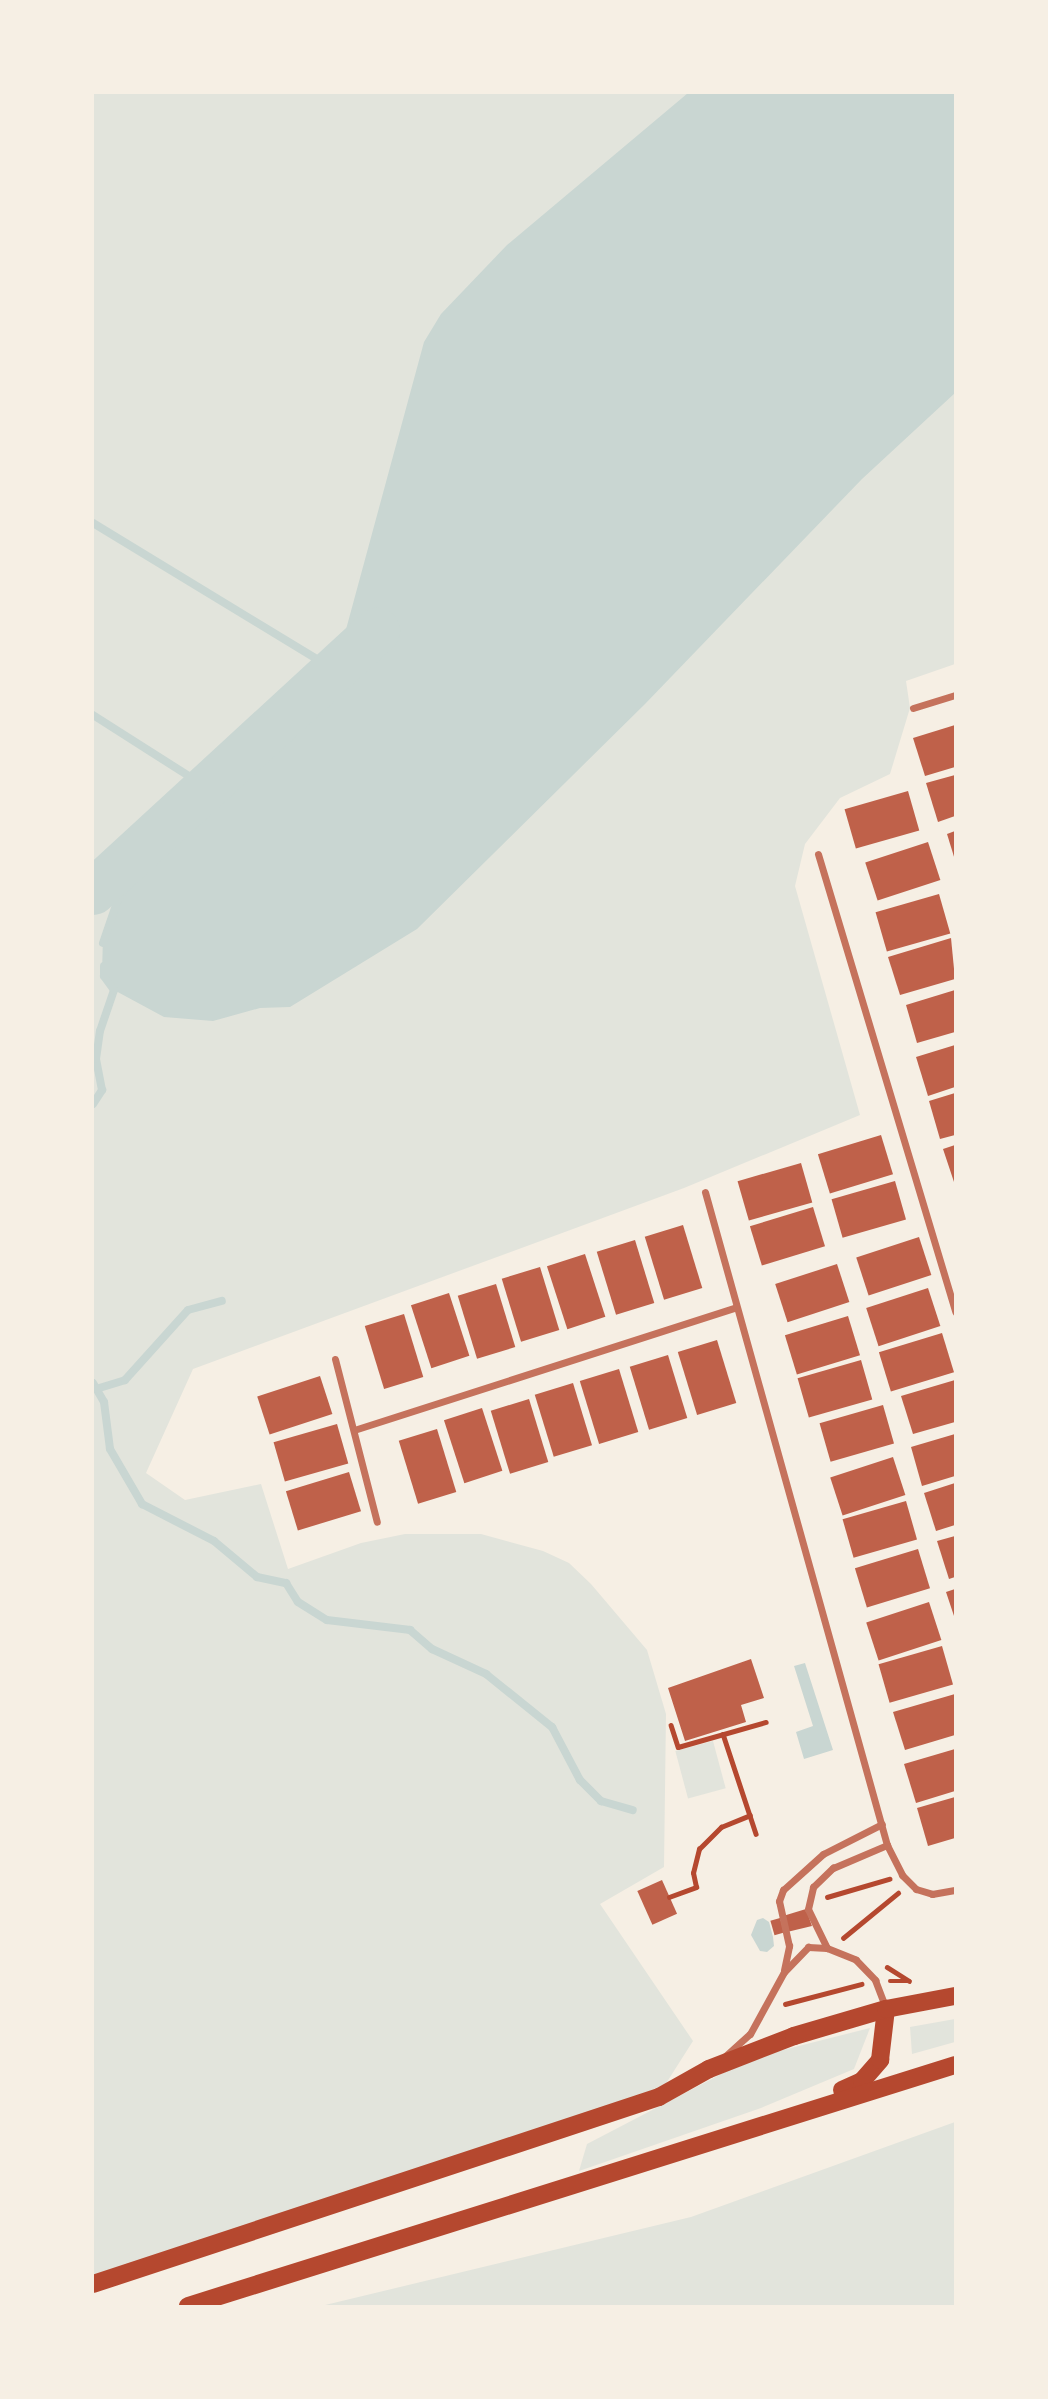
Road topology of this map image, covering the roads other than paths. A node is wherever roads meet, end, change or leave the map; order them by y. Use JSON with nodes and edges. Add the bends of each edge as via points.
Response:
{"nodes":[{"id":1,"x":955,"y":695,"type":"edge"},
{"id":2,"x":913,"y":708,"type":"dead end"},
{"id":3,"x":818,"y":854,"type":"dead end"},
{"id":4,"x":705,"y":1192,"type":"dead end"},
{"id":5,"x":736,"y":1307,"type":"junction"},
{"id":6,"x":955,"y":1312,"type":"edge"},
{"id":7,"x":335,"y":1359,"type":"dead end"},
{"id":8,"x":354,"y":1430,"type":"junction"},
{"id":9,"x":377,"y":1522,"type":"dead end"},
{"id":10,"x":882,"y":1824,"type":"junction"},
{"id":11,"x":887,"y":1845,"type":"junction"},
{"id":12,"x":955,"y":1890,"type":"edge"},
{"id":13,"x":827,"y":1948,"type":"junction"},
{"id":14,"x":784,"y":1972,"type":"junction"},
{"id":15,"x":955,"y":1996,"type":"edge"},
{"id":16,"x":886,"y":2009,"type":"junction"},
{"id":17,"x":955,"y":2064,"type":"edge"},
{"id":18,"x":709,"y":2069,"type":"junction"},
{"id":19,"x":767,"y":2122,"type":"junction"},
{"id":20,"x":93,"y":2284,"type":"edge"},
{"id":21,"x":188,"y":2306,"type":"edge"}],
"edges":[{"from":1,"to":2,"type":"street"},
{"from":3,"to":6,"type":"street"},
{"from":4,"to":5,"type":"street"},
{"from":5,"to":8,"type":"street"},
{"from":5,"to":10,"type":"street"},
{"from":7,"to":8,"type":"street"},
{"from":8,"to":9,"type":"street"},
{"from":10,"to":11,"type":"street"},
{"from":10,"to":14,"type":"street","via":[[823,1854],[783,1890],[779,1900],[789,1946]]},
{"from":11,"to":12,"type":"street","via":[[909,1884],[932,1894]]},
{"from":11,"to":13,"type":"street","via":[[833,1868],[813,1887],[808,1909]]},
{"from":13,"to":14,"type":"street","via":[[808,1947]]},
{"from":13,"to":16,"type":"street","via":[[856,1960],[875,1980]]},
{"from":14,"to":18,"type":"street","via":[[750,2034]]},
{"from":15,"to":16,"type":"main road"},
{"from":16,"to":18,"type":"main road","via":[[794,2036]]},
{"from":16,"to":19,"type":"main road","via":[[880,2060],[868,2076]]},
{"from":17,"to":19,"type":"main road"},
{"from":18,"to":20,"type":"main road","via":[[659,2097]]},
{"from":19,"to":21,"type":"main road"}]}
